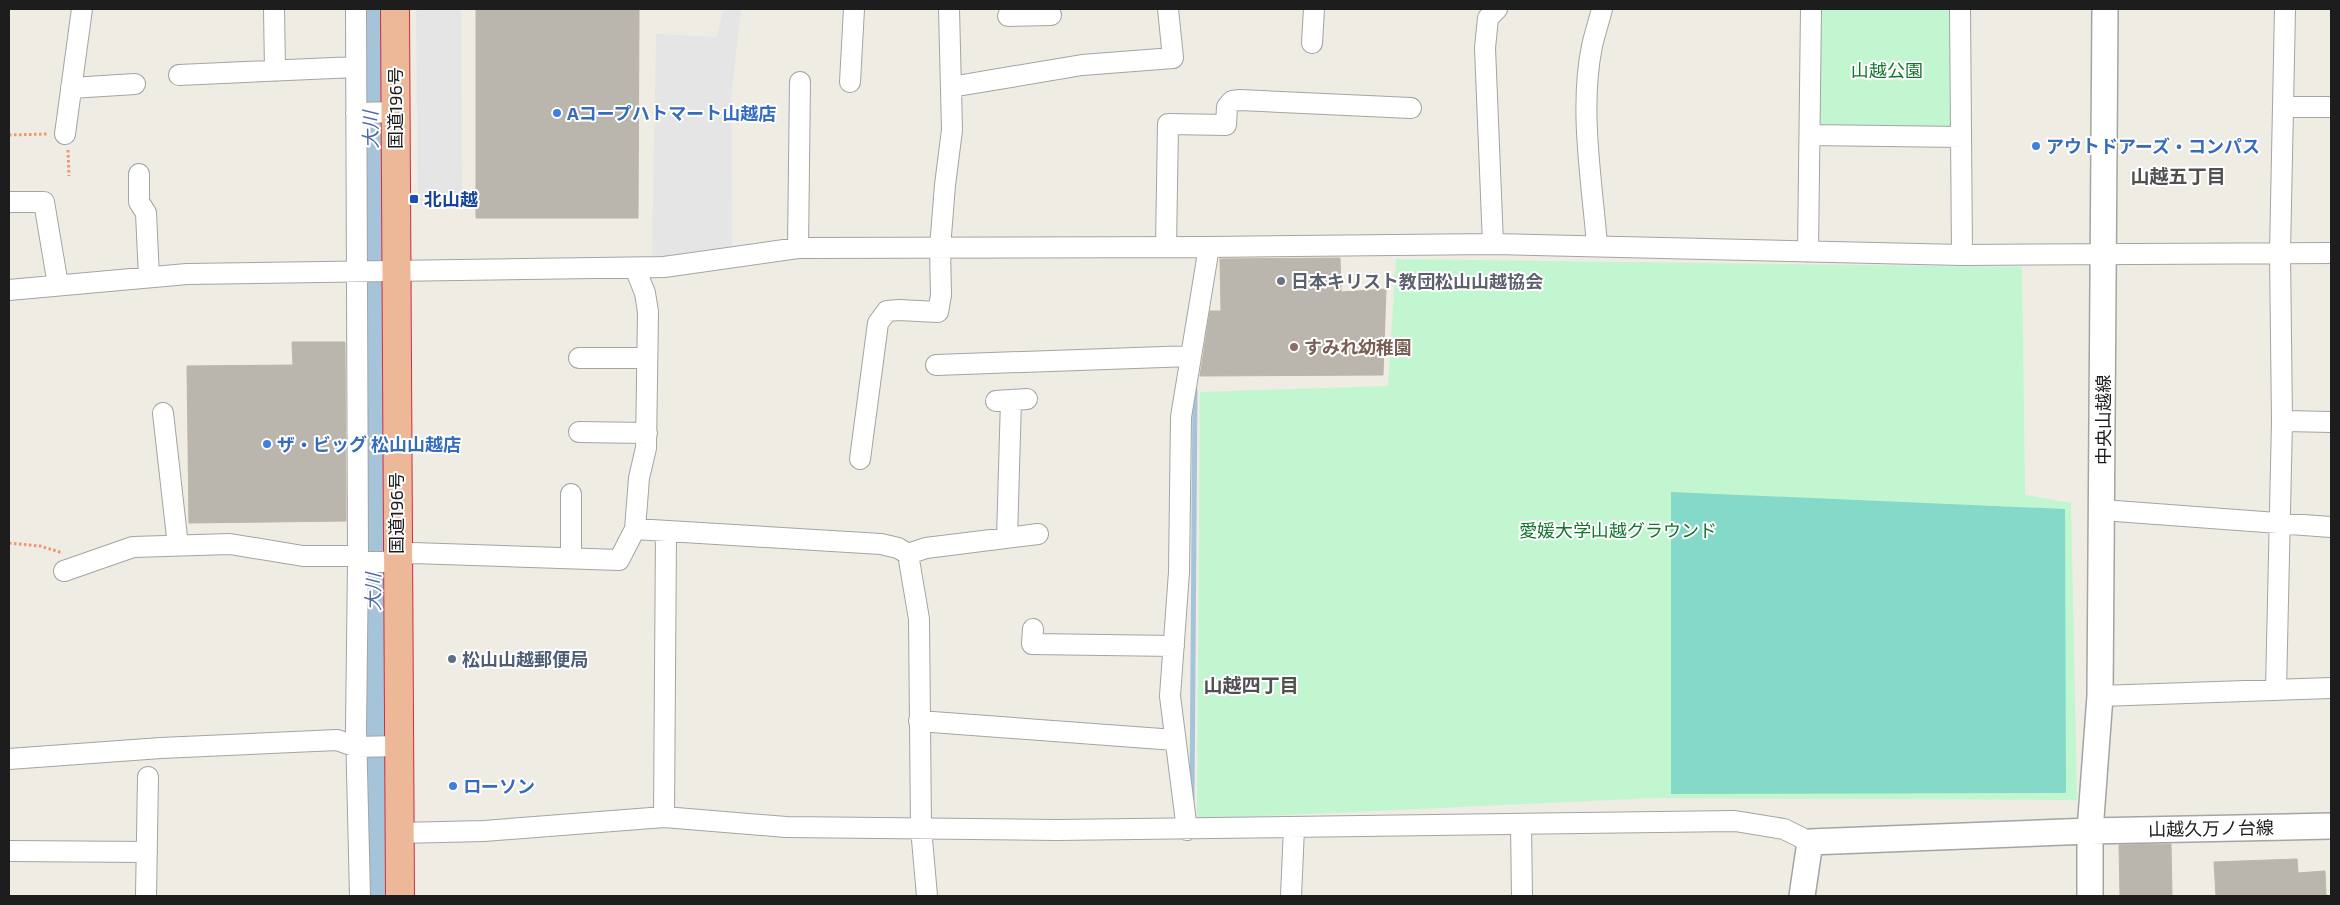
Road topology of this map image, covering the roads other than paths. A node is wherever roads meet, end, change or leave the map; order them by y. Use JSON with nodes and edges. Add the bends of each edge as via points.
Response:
{"nodes":[{"id":1,"x":82,"y":9,"type":"edge"},
{"id":2,"x":274,"y":9,"type":"edge"},
{"id":3,"x":356,"y":9,"type":"edge"},
{"id":4,"x":395,"y":9,"type":"edge"},
{"id":5,"x":854,"y":9,"type":"edge"},
{"id":6,"x":949,"y":9,"type":"edge"},
{"id":7,"x":1168,"y":9,"type":"edge"},
{"id":8,"x":1314,"y":9,"type":"edge"},
{"id":9,"x":1497,"y":9,"type":"edge"},
{"id":10,"x":1602,"y":9,"type":"edge"},
{"id":11,"x":1811,"y":9,"type":"edge"},
{"id":12,"x":1960,"y":9,"type":"edge"},
{"id":13,"x":2105,"y":9,"type":"edge"},
{"id":14,"x":2285,"y":9,"type":"edge"},
{"id":15,"x":1039,"y":13,"type":"edge"},
{"id":16,"x":1008,"y":16,"type":"dead end"},
{"id":17,"x":1312,"y":43,"type":"dead end"},
{"id":18,"x":356,"y":67,"type":"junction"},
{"id":19,"x":276,"y":71,"type":"junction"},
{"id":20,"x":179,"y":75,"type":"dead end"},
{"id":21,"x":800,"y":82,"type":"dead end"},
{"id":22,"x":850,"y":82,"type":"dead end"},
{"id":23,"x":136,"y":84,"type":"dead end"},
{"id":24,"x":951,"y":87,"type":"junction"},
{"id":25,"x":71,"y":88,"type":"junction"},
{"id":26,"x":2284,"y":107,"type":"junction"},
{"id":27,"x":2331,"y":107,"type":"edge"},
{"id":28,"x":1411,"y":108,"type":"dead end"},
{"id":29,"x":359,"y":112,"type":"junction"},
{"id":30,"x":388,"y":112,"type":"junction"},
{"id":31,"x":65,"y":134,"type":"dead end"},
{"id":32,"x":1810,"y":135,"type":"junction"},
{"id":33,"x":1961,"y":137,"type":"junction"},
{"id":34,"x":139,"y":174,"type":"dead end"},
{"id":35,"x":9,"y":202,"type":"edge"},
{"id":36,"x":1493,"y":244,"type":"junction"},
{"id":37,"x":1597,"y":245,"type":"junction"},
{"id":38,"x":1166,"y":247,"type":"junction"},
{"id":39,"x":1209,"y":247,"type":"junction"},
{"id":40,"x":798,"y":248,"type":"junction"},
{"id":41,"x":940,"y":248,"type":"junction"},
{"id":42,"x":1808,"y":252,"type":"junction"},
{"id":43,"x":2103,"y":253,"type":"junction"},
{"id":44,"x":2280,"y":253,"type":"junction"},
{"id":45,"x":2331,"y":253,"type":"edge"},
{"id":46,"x":1962,"y":255,"type":"junction"},
{"id":47,"x":635,"y":268,"type":"junction"},
{"id":48,"x":374,"y":270,"type":"junction"},
{"id":49,"x":149,"y":277,"type":"junction"},
{"id":50,"x":58,"y":285,"type":"junction"},
{"id":51,"x":9,"y":290,"type":"edge"},
{"id":52,"x":1191,"y":356,"type":"junction"},
{"id":53,"x":580,"y":358,"type":"dead end"},
{"id":54,"x":647,"y":358,"type":"junction"},
{"id":55,"x":936,"y":365,"type":"dead end"},
{"id":56,"x":1011,"y":400,"type":"dead end"},
{"id":57,"x":163,"y":413,"type":"dead end"},
{"id":58,"x":2282,"y":421,"type":"junction"},
{"id":59,"x":2331,"y":422,"type":"edge"},
{"id":60,"x":579,"y":432,"type":"dead end"},
{"id":61,"x":647,"y":433,"type":"junction"},
{"id":62,"x":860,"y":459,"type":"dead end"},
{"id":63,"x":571,"y":494,"type":"dead end"},
{"id":64,"x":2102,"y":510,"type":"junction"},
{"id":65,"x":2278,"y":524,"type":"junction"},
{"id":66,"x":2331,"y":527,"type":"edge"},
{"id":67,"x":635,"y":529,"type":"junction"},
{"id":68,"x":666,"y":531,"type":"junction"},
{"id":69,"x":1038,"y":534,"type":"dead end"},
{"id":70,"x":1008,"y":538,"type":"junction"},
{"id":71,"x":178,"y":546,"type":"junction"},
{"id":72,"x":908,"y":554,"type":"junction"},
{"id":73,"x":571,"y":558,"type":"junction"},
{"id":74,"x":372,"y":560,"type":"junction"},
{"id":75,"x":68,"y":570,"type":"road end"},
{"id":76,"x":1033,"y":629,"type":"dead end"},
{"id":77,"x":1174,"y":646,"type":"junction"},
{"id":78,"x":2331,"y":688,"type":"edge"},
{"id":79,"x":2276,"y":690,"type":"junction"},
{"id":80,"x":2100,"y":696,"type":"junction"},
{"id":81,"x":919,"y":721,"type":"junction"},
{"id":82,"x":1175,"y":740,"type":"junction"},
{"id":83,"x":375,"y":747,"type":"junction"},
{"id":84,"x":9,"y":760,"type":"edge"},
{"id":85,"x":148,"y":777,"type":"dead end"},
{"id":86,"x":664,"y":817,"type":"junction"},
{"id":87,"x":1521,"y":825,"type":"junction"},
{"id":88,"x":2331,"y":826,"type":"edge"},
{"id":89,"x":921,"y":828,"type":"junction"},
{"id":90,"x":1294,"y":828,"type":"junction"},
{"id":91,"x":1187,"y":830,"type":"junction"},
{"id":92,"x":2090,"y":831,"type":"junction"},
{"id":93,"x":400,"y":833,"type":"junction"},
{"id":94,"x":1810,"y":842,"type":"junction"},
{"id":95,"x":9,"y":851,"type":"edge"},
{"id":96,"x":147,"y":852,"type":"junction"},
{"id":97,"x":146,"y":896,"type":"edge"},
{"id":98,"x":360,"y":896,"type":"edge"},
{"id":99,"x":400,"y":896,"type":"edge"},
{"id":100,"x":927,"y":896,"type":"edge"},
{"id":101,"x":1291,"y":896,"type":"edge"},
{"id":102,"x":1522,"y":896,"type":"edge"},
{"id":103,"x":1802,"y":896,"type":"edge"},
{"id":104,"x":2090,"y":896,"type":"edge"}],
"edges":[{"from":1,"to":25,"type":"street"},
{"from":2,"to":19,"type":"street"},
{"from":3,"to":18,"type":"street"},
{"from":4,"to":30,"type":"highway","name":"国道196号"},
{"from":5,"to":22,"type":"street"},
{"from":6,"to":24,"type":"street"},
{"from":7,"to":24,"type":"street","via":[[1172,58],[1082,65]]},
{"from":8,"to":17,"type":"street"},
{"from":9,"to":36,"type":"street","via":[[1488,18],[1485,48]]},
{"from":10,"to":37,"type":"street","via":[[1592,47],[1588,86]]},
{"from":11,"to":32,"type":"street"},
{"from":12,"to":33,"type":"street"},
{"from":13,"to":43,"type":"street","name":"中央山越線"},
{"from":14,"to":26,"type":"street"},
{"from":15,"to":16,"type":"street"},
{"from":18,"to":19,"type":"street"},
{"from":18,"to":29,"type":"street"},
{"from":19,"to":20,"type":"street"},
{"from":21,"to":40,"type":"street"},
{"from":23,"to":25,"type":"street"},
{"from":24,"to":41,"type":"street","via":[[952,130]]},
{"from":25,"to":31,"type":"street"},
{"from":26,"to":27,"type":"street"},
{"from":26,"to":44,"type":"street"},
{"from":28,"to":38,"type":"street","via":[[1240,100],[1232,101],[1227,107],[1226,125],[1168,124]]},
{"from":29,"to":30,"type":"street"},
{"from":29,"to":48,"type":"street"},
{"from":30,"to":48,"type":"highway","name":"国道196号"},
{"from":32,"to":33,"type":"street"},
{"from":32,"to":42,"type":"street"},
{"from":33,"to":46,"type":"street"},
{"from":34,"to":49,"type":"street","via":[[140,202],[146,213]]},
{"from":35,"to":50,"type":"street","via":[[44,202]]},
{"from":36,"to":37,"type":"street"},
{"from":36,"to":39,"type":"street"},
{"from":37,"to":42,"type":"street"},
{"from":38,"to":39,"type":"street"},
{"from":38,"to":41,"type":"street"},
{"from":39,"to":52,"type":"street"},
{"from":40,"to":41,"type":"street"},
{"from":40,"to":47,"type":"street","via":[[664,267]]},
{"from":41,"to":62,"type":"street","via":[[938,312],[887,312],[878,323]]},
{"from":42,"to":46,"type":"street"},
{"from":43,"to":44,"type":"street"},
{"from":43,"to":46,"type":"street"},
{"from":43,"to":64,"type":"street","name":"中央山越線"},
{"from":44,"to":45,"type":"street"},
{"from":44,"to":58,"type":"street"},
{"from":47,"to":48,"type":"street"},
{"from":47,"to":54,"type":"street","via":[[645,293],[648,312]]},
{"from":48,"to":49,"type":"street"},
{"from":48,"to":74,"type":"highway","name":"国道196号"},
{"from":48,"to":74,"type":"street"},
{"from":49,"to":50,"type":"street"},
{"from":50,"to":51,"type":"street"},
{"from":52,"to":55,"type":"street"},
{"from":52,"to":77,"type":"street","via":[[1180,417],[1179,572]]},
{"from":53,"to":54,"type":"street"},
{"from":54,"to":61,"type":"street"},
{"from":56,"to":70,"type":"street"},
{"from":57,"to":71,"type":"street"},
{"from":58,"to":59,"type":"street"},
{"from":58,"to":65,"type":"street"},
{"from":60,"to":61,"type":"street"},
{"from":61,"to":67,"type":"street","via":[[638,478]]},
{"from":63,"to":73,"type":"street"},
{"from":64,"to":65,"type":"street"},
{"from":64,"to":80,"type":"street","name":"中央山越線"},
{"from":65,"to":66,"type":"street"},
{"from":65,"to":79,"type":"street"},
{"from":67,"to":68,"type":"street"},
{"from":67,"to":73,"type":"street","via":[[619,560]]},
{"from":68,"to":72,"type":"street","via":[[881,544]]},
{"from":68,"to":86,"type":"street"},
{"from":69,"to":70,"type":"street"},
{"from":70,"to":72,"type":"street","via":[[926,548]]},
{"from":71,"to":74,"type":"street","via":[[230,544],[303,556]]},
{"from":71,"to":75,"type":"street","via":[[133,547]]},
{"from":72,"to":81,"type":"street","via":[[918,619]]},
{"from":73,"to":74,"type":"street","via":[[413,553]]},
{"from":74,"to":83,"type":"highway","name":"国道196号"},
{"from":74,"to":83,"type":"street"},
{"from":76,"to":77,"type":"street","via":[[1032,644]]},
{"from":77,"to":82,"type":"street","via":[[1170,696]]},
{"from":78,"to":79,"type":"street"},
{"from":79,"to":80,"type":"street"},
{"from":80,"to":92,"type":"street","name":"中央山越線"},
{"from":81,"to":82,"type":"street"},
{"from":81,"to":89,"type":"street"},
{"from":82,"to":91,"type":"street"},
{"from":83,"to":84,"type":"street","via":[[337,740],[161,748]]},
{"from":83,"to":93,"type":"highway","name":"国道196号"},
{"from":83,"to":98,"type":"street"},
{"from":85,"to":96,"type":"street"},
{"from":86,"to":89,"type":"street","via":[[786,827]]},
{"from":86,"to":93,"type":"street","via":[[484,831]]},
{"from":87,"to":90,"type":"street"},
{"from":87,"to":94,"type":"street","via":[[1735,821],[1784,829]]},
{"from":87,"to":102,"type":"street"},
{"from":88,"to":92,"type":"street","name":"山越久万ノ台線"},
{"from":89,"to":91,"type":"street"},
{"from":89,"to":100,"type":"street"},
{"from":90,"to":91,"type":"street"},
{"from":90,"to":101,"type":"street"},
{"from":92,"to":94,"type":"street","name":"山越久万ノ台線"},
{"from":92,"to":104,"type":"street","name":"中央山越線"},
{"from":93,"to":99,"type":"highway","name":"国道196号"},
{"from":94,"to":103,"type":"street"},
{"from":95,"to":96,"type":"street"},
{"from":96,"to":97,"type":"street"}]}
